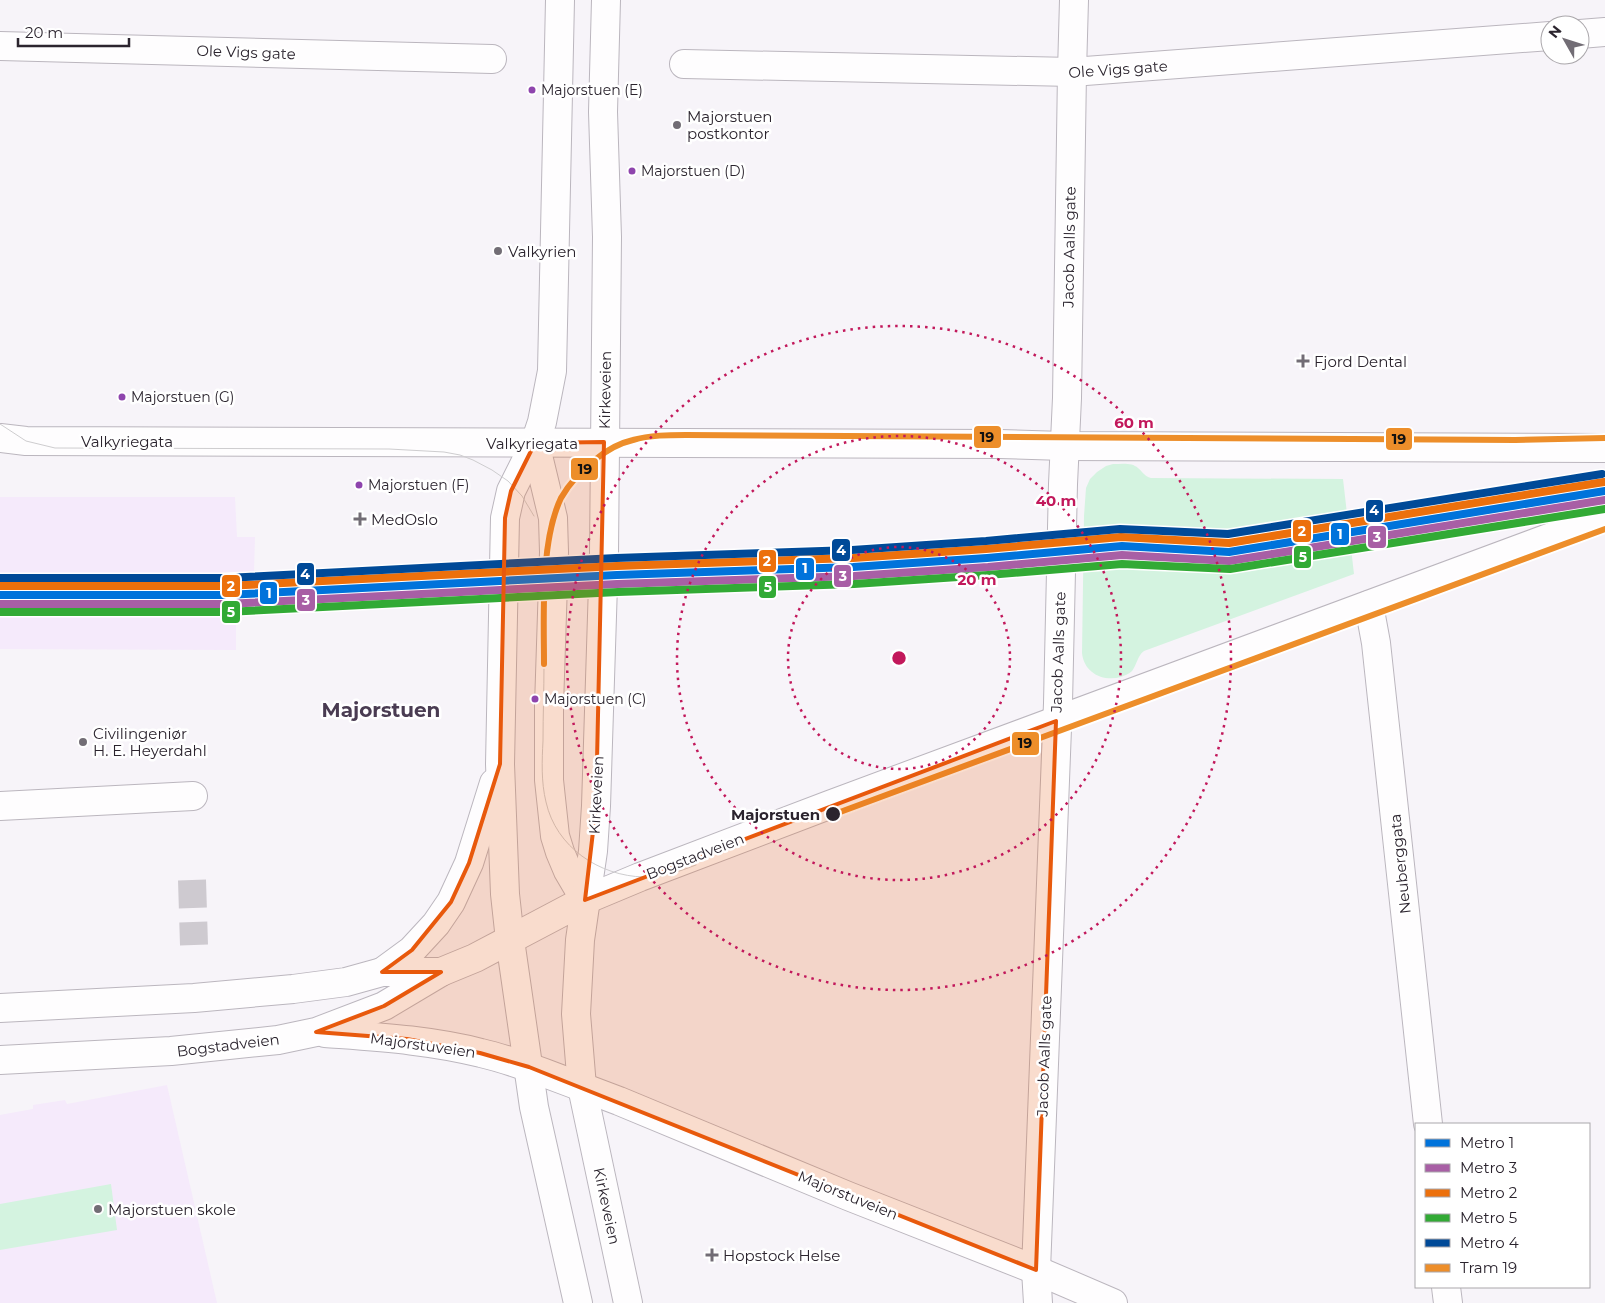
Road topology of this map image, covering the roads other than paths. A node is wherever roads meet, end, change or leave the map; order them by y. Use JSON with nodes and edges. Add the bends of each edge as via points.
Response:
{"nodes":[{"id":1,"x":560,"y":0,"type":"edge"},
{"id":2,"x":606,"y":0,"type":"edge"},
{"id":3,"x":1074,"y":0,"type":"edge"},
{"id":4,"x":1605,"y":32,"type":"edge"},
{"id":5,"x":1590,"y":33,"type":"edge"},
{"id":6,"x":1540,"y":37,"type":"edge"},
{"id":7,"x":0,"y":46,"type":"edge"},
{"id":8,"x":492,"y":59,"type":"dead end"},
{"id":9,"x":684,"y":64,"type":"dead end"},
{"id":10,"x":1072,"y":72,"type":"junction"},
{"id":11,"x":0,"y":438,"type":"edge"},
{"id":12,"x":535,"y":442,"type":"junction"},
{"id":13,"x":604,"y":442,"type":"junction"},
{"id":14,"x":1064,"y":446,"type":"junction"},
{"id":15,"x":1605,"y":448,"type":"edge"},
{"id":16,"x":1605,"y":517,"type":"edge"},
{"id":17,"x":1369,"y":605,"type":"junction"},
{"id":18,"x":1056,"y":720,"type":"junction"},
{"id":19,"x":500,"y":764,"type":"junction"},
{"id":20,"x":193,"y":796,"type":"dead end"},
{"id":21,"x":0,"y":806,"type":"edge"},
{"id":22,"x":585,"y":900,"type":"junction"},
{"id":23,"x":510,"y":940,"type":"junction"},
{"id":24,"x":382,"y":972,"type":"junction"},
{"id":25,"x":441,"y":972,"type":"junction"},
{"id":26,"x":0,"y":1008,"type":"edge"},
{"id":27,"x":316,"y":1032,"type":"junction"},
{"id":28,"x":0,"y":1060,"type":"edge"},
{"id":29,"x":529,"y":1067,"type":"junction"},
{"id":30,"x":582,"y":1087,"type":"junction"},
{"id":31,"x":1428,"y":1123,"type":"edge"},
{"id":32,"x":1036,"y":1270,"type":"junction"},
{"id":33,"x":1446,"y":1288,"type":"edge"},
{"id":34,"x":578,"y":1303,"type":"edge"},
{"id":35,"x":628,"y":1303,"type":"edge"},
{"id":36,"x":1038,"y":1303,"type":"edge"},
{"id":37,"x":1113,"y":1303,"type":"edge"},
{"id":38,"x":1448,"y":1303,"type":"edge"}],
"edges":[{"from":1,"to":12,"type":"main road","via":[[552,371]]},
{"from":2,"to":13,"type":"main road","name":"Kirkeveien"},
{"from":3,"to":10,"type":"main road","name":"Jacob Aalls gate"},
{"from":4,"to":5,"type":"main road"},
{"from":6,"to":10,"type":"main road","name":"Ole Vigs gate"},
{"from":7,"to":8,"type":"main road","name":"Ole Vigs gate"},
{"from":9,"to":10,"type":"main road","name":"Ole Vigs gate"},
{"from":10,"to":14,"type":"main road","name":"Jacob Aalls gate"},
{"from":11,"to":12,"type":"main road","name":"Valkyriegata","via":[[26,441]]},
{"from":12,"to":13,"type":"main road","name":"Valkyriegata"},
{"from":12,"to":19,"type":"main road","via":[[511,491],[504,518]]},
{"from":12,"to":22,"type":"main road","via":[[553,518],[548,780],[555,836],[568,871]]},
{"from":13,"to":14,"type":"main road","name":"Valkyriegata"},
{"from":13,"to":22,"type":"main road","name":"Kirkeveien","via":[[596,806]]},
{"from":14,"to":15,"type":"main road","name":"Valkyriegata"},
{"from":14,"to":18,"type":"main road","name":"Jacob Aalls gate"},
{"from":16,"to":17,"type":"main road","name":"Bogstadveien"},
{"from":17,"to":18,"type":"main road","name":"Bogstadveien"},
{"from":17,"to":31,"type":"main road","name":"Neuberggata","via":[[1377,653]]},
{"from":18,"to":22,"type":"main road","name":"Bogstadveien"},
{"from":18,"to":32,"type":"main road","name":"Jacob Aalls gate"},
{"from":19,"to":23,"type":"main road"},
{"from":19,"to":24,"type":"main road","name":"Bogstadveien","via":[[469,862],[451,902],[412,950]]},
{"from":20,"to":21,"type":"main road"},
{"from":22,"to":23,"type":"main road","name":"Bogstadveien"},
{"from":22,"to":30,"type":"main road","name":"Kirkeveien","via":[[576,1014]]},
{"from":23,"to":25,"type":"main road","name":"Bogstadveien"},
{"from":23,"to":29,"type":"main road"},
{"from":24,"to":25,"type":"main road","name":"Bogstadveien"},
{"from":24,"to":26,"type":"main road","name":"Bogstadveien","via":[[346,982],[293,989],[194,998]]},
{"from":25,"to":27,"type":"main road","name":"Bogstadveien","via":[[384,1006]]},
{"from":27,"to":28,"type":"main road","name":"Bogstadveien","via":[[278,1040],[171,1051]]},
{"from":27,"to":29,"type":"main road","name":"Majorstuveien","via":[[407,1039],[480,1053]]},
{"from":29,"to":30,"type":"main road","name":"Majorstuveien"},
{"from":29,"to":34,"type":"main road","via":[[534,1107]]},
{"from":30,"to":32,"type":"main road","name":"Majorstuveien"},
{"from":30,"to":35,"type":"main road","name":"Kirkeveien"},
{"from":32,"to":36,"type":"main road","name":"Jacob Aalls gate"},
{"from":32,"to":37,"type":"main road","name":"Majorstuveien"},
{"from":33,"to":38,"type":"main road"}]}
